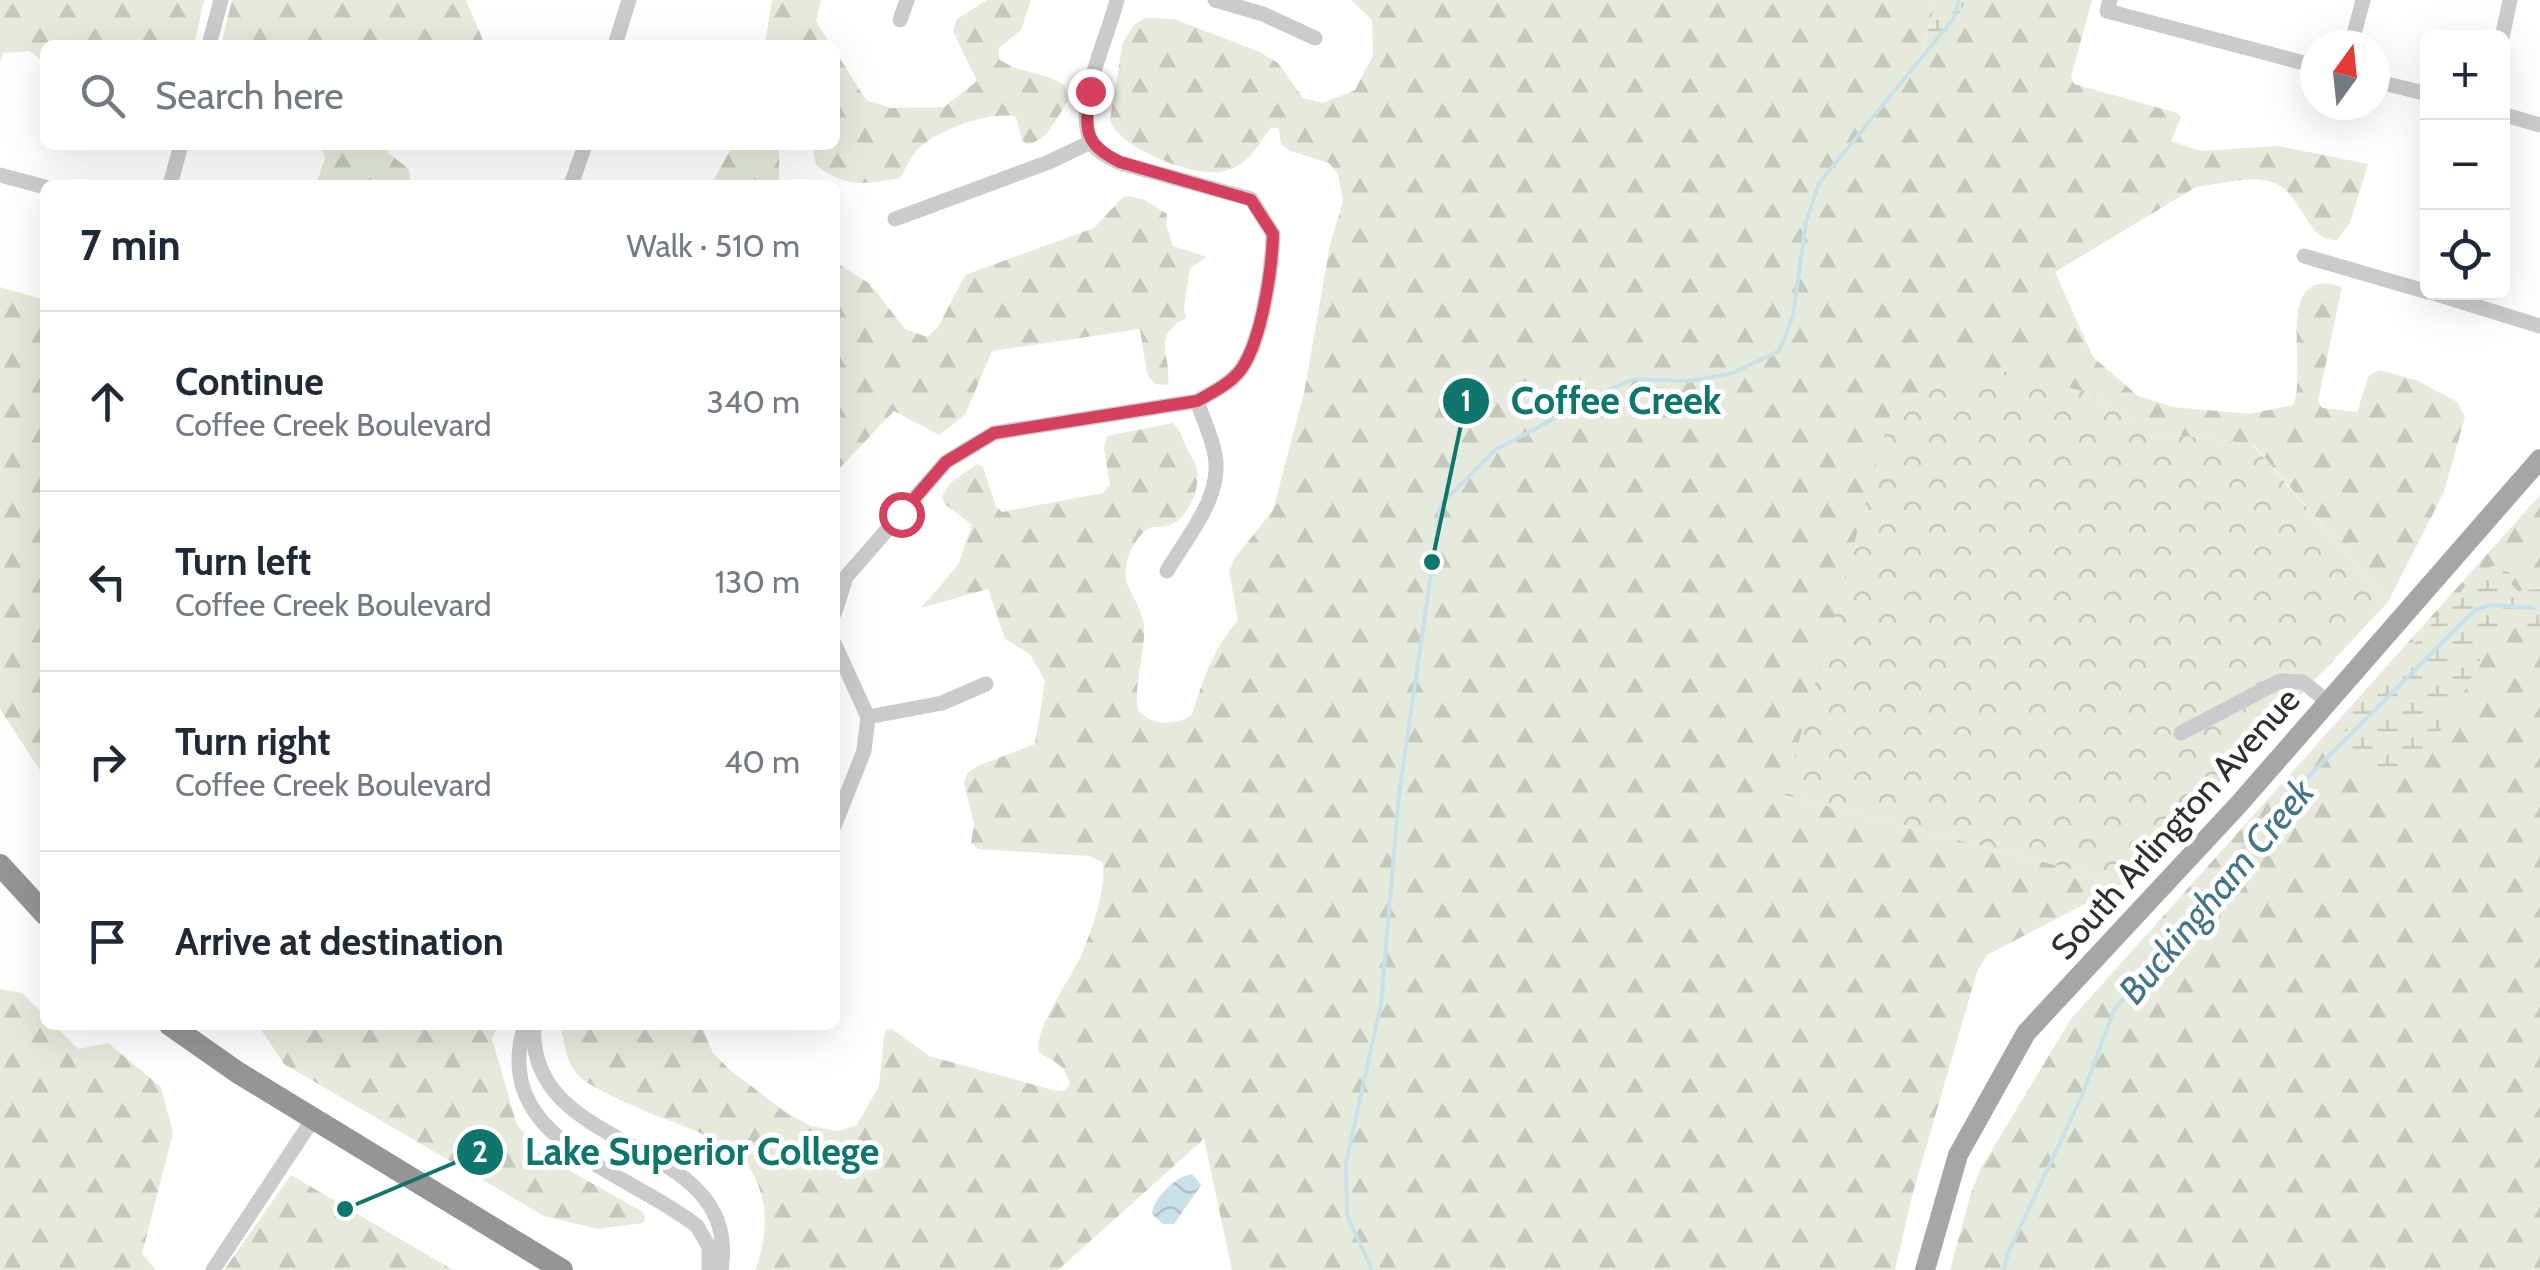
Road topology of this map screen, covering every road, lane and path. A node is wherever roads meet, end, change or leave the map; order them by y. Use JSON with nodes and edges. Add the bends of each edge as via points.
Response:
{"nodes":[{"id":1,"x":221,"y":0,"type":"edge"},
{"id":2,"x":629,"y":0,"type":"edge"},
{"id":3,"x":907,"y":0,"type":"edge"},
{"id":4,"x":1117,"y":0,"type":"edge"},
{"id":5,"x":1215,"y":0,"type":"edge"},
{"id":6,"x":2363,"y":0,"type":"edge"},
{"id":7,"x":2510,"y":0,"type":"edge"},
{"id":8,"x":2108,"y":6,"type":"edge"},
{"id":9,"x":900,"y":20,"type":"dead end"},
{"id":10,"x":2354,"y":30,"type":"edge"},
{"id":11,"x":2504,"y":30,"type":"edge"},
{"id":12,"x":1316,"y":38,"type":"dead end"},
{"id":13,"x":209,"y":40,"type":"edge"},
{"id":14,"x":617,"y":40,"type":"edge"},
{"id":15,"x":2300,"y":62,"type":"edge"},
{"id":16,"x":2390,"y":85,"type":"edge"},
{"id":17,"x":2420,"y":92,"type":"edge"},
{"id":18,"x":2510,"y":117,"type":"edge"},
{"id":19,"x":2540,"y":126,"type":"edge"},
{"id":20,"x":1091,"y":142,"type":"junction"},
{"id":21,"x":180,"y":150,"type":"edge"},
{"id":22,"x":583,"y":150,"type":"edge"},
{"id":23,"x":0,"y":175,"type":"edge"},
{"id":24,"x":171,"y":180,"type":"edge"},
{"id":25,"x":574,"y":180,"type":"edge"},
{"id":26,"x":40,"y":186,"type":"edge"},
{"id":27,"x":894,"y":218,"type":"dead end"},
{"id":28,"x":2304,"y":256,"type":"dead end"},
{"id":29,"x":2420,"y":290,"type":"edge"},
{"id":30,"x":2454,"y":300,"type":"edge"},
{"id":31,"x":2540,"y":326,"type":"edge"},
{"id":32,"x":1197,"y":401,"type":"junction"},
{"id":33,"x":2540,"y":459,"type":"edge"},
{"id":34,"x":1167,"y":570,"type":"dead end"},
{"id":35,"x":840,"y":597,"type":"edge"},
{"id":36,"x":840,"y":656,"type":"edge"},
{"id":37,"x":986,"y":684,"type":"dead end"},
{"id":38,"x":2328,"y":702,"type":"junction"},
{"id":39,"x":868,"y":717,"type":"junction"},
{"id":40,"x":2181,"y":733,"type":"dead end"},
{"id":41,"x":840,"y":811,"type":"edge"},
{"id":42,"x":0,"y":865,"type":"edge"},
{"id":43,"x":40,"y":909,"type":"edge"},
{"id":44,"x":178,"y":1030,"type":"edge"},
{"id":45,"x":524,"y":1030,"type":"edge"},
{"id":46,"x":534,"y":1030,"type":"edge"},
{"id":47,"x":312,"y":1118,"type":"junction"},
{"id":48,"x":213,"y":1270,"type":"edge"},
{"id":49,"x":562,"y":1270,"type":"edge"},
{"id":50,"x":709,"y":1270,"type":"edge"},
{"id":51,"x":721,"y":1270,"type":"edge"},
{"id":52,"x":1925,"y":1270,"type":"edge"}],
"edges":[{"from":1,"to":13,"type":"street"},
{"from":2,"to":14,"type":"street"},
{"from":3,"to":9,"type":"street"},
{"from":4,"to":20,"type":"street","via":[[1090,91]]},
{"from":5,"to":12,"type":"street"},
{"from":6,"to":10,"type":"street"},
{"from":7,"to":11,"type":"street"},
{"from":8,"to":15,"type":"street"},
{"from":16,"to":17,"type":"street"},
{"from":18,"to":19,"type":"street"},
{"from":20,"to":27,"type":"street"},
{"from":20,"to":32,"type":"street","via":[[1120,162],[1251,200],[1273,234],[1262,308],[1242,368]]},
{"from":21,"to":24,"type":"street"},
{"from":22,"to":25,"type":"street"},
{"from":23,"to":26,"type":"street"},
{"from":28,"to":29,"type":"street"},
{"from":30,"to":31,"type":"street"},
{"from":32,"to":34,"type":"street","via":[[1217,470],[1213,492]]},
{"from":32,"to":35,"type":"street","via":[[994,433],[946,462],[846,578]]},
{"from":33,"to":38,"type":"main road","name":"South Arlington Avenue"},
{"from":36,"to":39,"type":"street"},
{"from":37,"to":39,"type":"street","via":[[942,703]]},
{"from":38,"to":40,"type":"street","via":[[2303,682],[2280,681]]},
{"from":38,"to":52,"type":"main road","name":"South Arlington Avenue","via":[[2026,1033],[1958,1155]]},
{"from":39,"to":41,"type":"street","via":[[864,751]]},
{"from":42,"to":43,"type":"highway"},
{"from":44,"to":47,"type":"highway"},
{"from":45,"to":50,"type":"street","via":[[518,1070],[536,1117],[564,1142],[698,1226],[709,1247]]},
{"from":46,"to":51,"type":"street","via":[[538,1065],[562,1102],[702,1191],[720,1225]]},
{"from":47,"to":48,"type":"street"},
{"from":47,"to":49,"type":"highway"}]}
